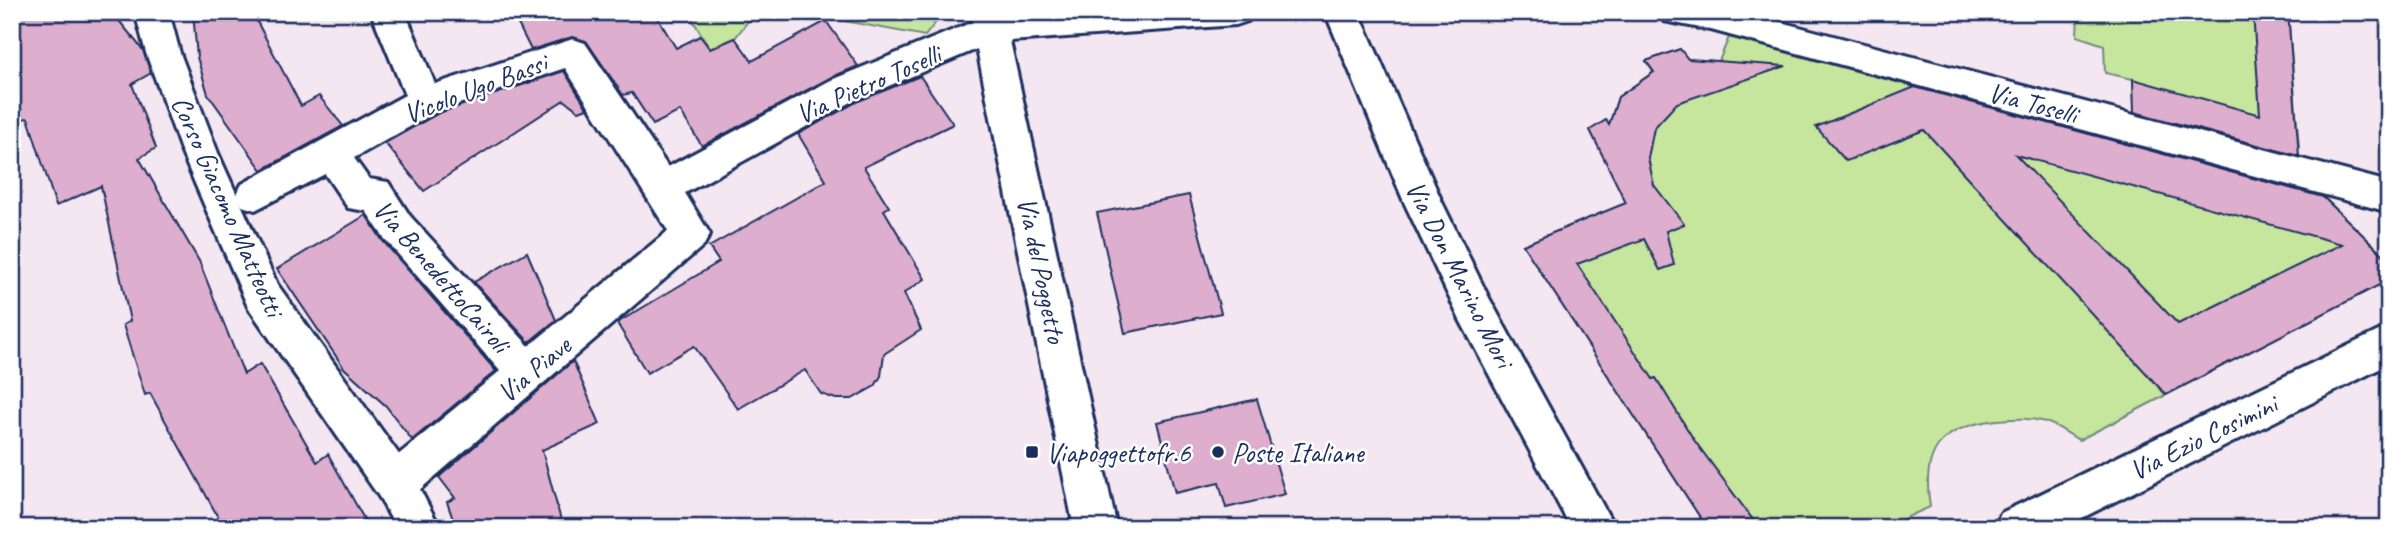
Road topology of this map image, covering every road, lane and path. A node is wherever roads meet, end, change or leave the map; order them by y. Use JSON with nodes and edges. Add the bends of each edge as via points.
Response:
{"nodes":[{"id":1,"x":152,"y":12,"type":"edge"},
{"id":2,"x":388,"y":12,"type":"edge"},
{"id":3,"x":1236,"y":12,"type":"edge"},
{"id":4,"x":1342,"y":12,"type":"edge"},
{"id":5,"x":1676,"y":12,"type":"edge"},
{"id":6,"x":990,"y":20,"type":"edge"},
{"id":7,"x":425,"y":101,"type":"junction"},
{"id":8,"x":331,"y":153,"type":"junction"},
{"id":9,"x":662,"y":188,"type":"junction"},
{"id":10,"x":254,"y":195,"type":"dead end"},
{"id":11,"x":2389,"y":197,"type":"edge"},
{"id":12,"x":2389,"y":344,"type":"edge"},
{"id":13,"x":528,"y":374,"type":"junction"},
{"id":14,"x":395,"y":484,"type":"junction"},
{"id":15,"x":419,"y":528,"type":"edge"},
{"id":16,"x":1096,"y":528,"type":"edge"},
{"id":17,"x":1594,"y":528,"type":"edge"},
{"id":18,"x":2016,"y":528,"type":"edge"}],
"edges":[{"from":1,"to":14,"type":"street","name":"Corso Giacomo Matteotti","via":[[200,153],[261,295]]},
{"from":2,"to":7,"type":"street"},
{"from":3,"to":6,"type":"street"},
{"from":4,"to":17,"type":"street","name":"Via Don Marino Mori","via":[[1474,308]]},
{"from":5,"to":11,"type":"street","name":"Via Toselli","via":[[1712,17]]},
{"from":6,"to":9,"type":"street","name":"Via Pietro Toselli","via":[[843,90]]},
{"from":6,"to":16,"type":"street","name":"Via del Poggetto"},
{"from":7,"to":8,"type":"street","name":"Vicolo Ugo Bassi"},
{"from":7,"to":9,"type":"street","name":"Vicolo Ugo Bassi","via":[[573,52]]},
{"from":8,"to":10,"type":"street","name":"Vicolo Ugo Bassi"},
{"from":8,"to":13,"type":"street","name":"Via BenedettoCairoli","via":[[361,197],[375,193],[397,227]]},
{"from":9,"to":13,"type":"street","name":"Via Piave","via":[[691,234]]},
{"from":12,"to":18,"type":"street","name":"Via Ezio Cosimini"},
{"from":13,"to":14,"type":"street","name":"Via Piave"},
{"from":14,"to":15,"type":"street","name":"Corso Giacomo Matteotti"}]}
